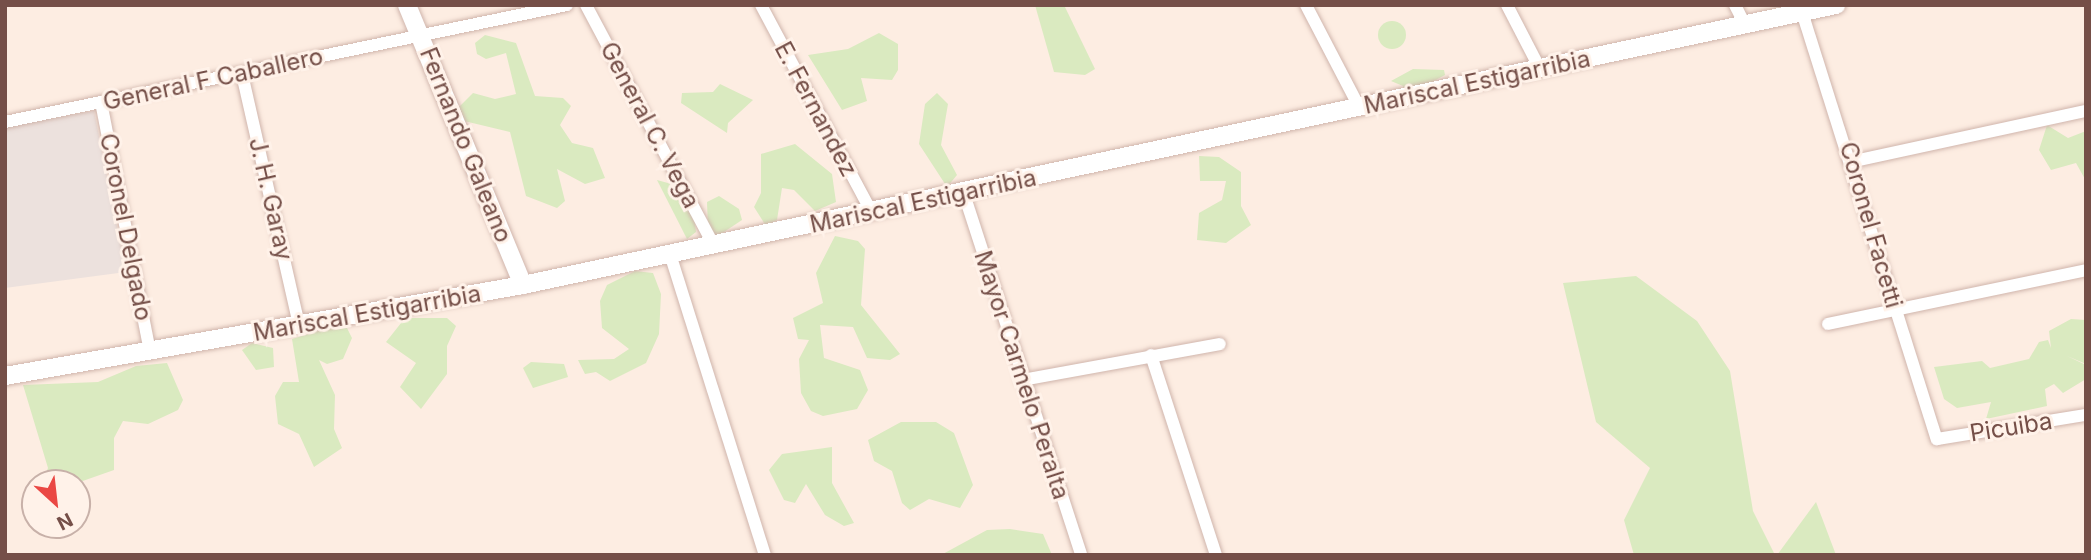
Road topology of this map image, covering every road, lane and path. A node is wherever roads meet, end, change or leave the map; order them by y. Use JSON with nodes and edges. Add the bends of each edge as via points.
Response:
{"nodes":[{"id":1,"x":407,"y":5,"type":"edge"},
{"id":2,"x":567,"y":5,"type":"edge"},
{"id":3,"x":586,"y":5,"type":"edge"},
{"id":4,"x":761,"y":5,"type":"edge"},
{"id":5,"x":1306,"y":5,"type":"edge"},
{"id":6,"x":1507,"y":5,"type":"edge"},
{"id":7,"x":1735,"y":5,"type":"edge"},
{"id":8,"x":1836,"y":5,"type":"edge"},
{"id":9,"x":1802,"y":12,"type":"junction"},
{"id":10,"x":1745,"y":25,"type":"junction"},
{"id":11,"x":420,"y":33,"type":"junction"},
{"id":12,"x":1539,"y":69,"type":"junction"},
{"id":13,"x":242,"y":74,"type":"junction"},
{"id":14,"x":101,"y":102,"type":"junction"},
{"id":15,"x":1359,"y":107,"type":"junction"},
{"id":16,"x":2086,"y":111,"type":"edge"},
{"id":17,"x":5,"y":122,"type":"edge"},
{"id":18,"x":1854,"y":161,"type":"junction"},
{"id":19,"x":964,"y":194,"type":"junction"},
{"id":20,"x":872,"y":213,"type":"junction"},
{"id":21,"x":713,"y":244,"type":"junction"},
{"id":22,"x":670,"y":254,"type":"junction"},
{"id":23,"x":2086,"y":270,"type":"edge"},
{"id":24,"x":523,"y":285,"type":"junction"},
{"id":25,"x":1895,"y":307,"type":"junction"},
{"id":26,"x":1829,"y":324,"type":"dead end"},
{"id":27,"x":299,"y":325,"type":"junction"},
{"id":28,"x":1220,"y":344,"type":"dead end"},
{"id":29,"x":150,"y":351,"type":"junction"},
{"id":30,"x":1150,"y":355,"type":"junction"},
{"id":31,"x":5,"y":376,"type":"edge"},
{"id":32,"x":1022,"y":380,"type":"junction"},
{"id":33,"x":2086,"y":415,"type":"edge"},
{"id":34,"x":1937,"y":439,"type":"joint"},
{"id":35,"x":765,"y":555,"type":"edge"},
{"id":36,"x":1081,"y":555,"type":"edge"},
{"id":37,"x":1216,"y":555,"type":"edge"}],
"edges":[{"from":1,"to":11,"type":"street","name":"Fernando Galeano"},
{"from":2,"to":11,"type":"street","name":"General F Caballero"},
{"from":3,"to":21,"type":"street","name":"General C. Vega"},
{"from":4,"to":20,"type":"street","name":"E. Fernandez"},
{"from":5,"to":15,"type":"street"},
{"from":6,"to":12,"type":"street"},
{"from":7,"to":10,"type":"street"},
{"from":8,"to":9,"type":"street","name":"Mariscal Estigarribia"},
{"from":9,"to":10,"type":"street","name":"Mariscal Estigarribia"},
{"from":9,"to":18,"type":"street","name":"Coronel Facetti"},
{"from":10,"to":12,"type":"street","name":"Mariscal Estigarribia"},
{"from":11,"to":13,"type":"street","name":"General F Caballero"},
{"from":11,"to":24,"type":"street","name":"Fernando Galeano"},
{"from":12,"to":15,"type":"street","name":"Mariscal Estigarribia"},
{"from":13,"to":14,"type":"street","name":"General F Caballero"},
{"from":13,"to":27,"type":"street","name":"J. H. Garay"},
{"from":14,"to":17,"type":"street","name":"General F Caballero"},
{"from":14,"to":29,"type":"street","name":"Coronel Delgado"},
{"from":15,"to":19,"type":"street","name":"Mariscal Estigarribia"},
{"from":16,"to":18,"type":"street"},
{"from":18,"to":25,"type":"street","name":"Coronel Facetti"},
{"from":19,"to":20,"type":"street","name":"Mariscal Estigarribia"},
{"from":19,"to":32,"type":"street","name":"Mayor Carmelo Peralta"},
{"from":20,"to":21,"type":"street","name":"Mariscal Estigarribia"},
{"from":21,"to":22,"type":"street","name":"Mariscal Estigarribia"},
{"from":22,"to":24,"type":"street","name":"Mariscal Estigarribia"},
{"from":22,"to":35,"type":"street"},
{"from":23,"to":25,"type":"street"},
{"from":24,"to":27,"type":"street","name":"Mariscal Estigarribia"},
{"from":25,"to":26,"type":"street"},
{"from":25,"to":34,"type":"street","name":"Coronel Facetti"},
{"from":27,"to":29,"type":"street","name":"Mariscal Estigarribia"},
{"from":28,"to":30,"type":"street"},
{"from":29,"to":31,"type":"street","name":"Mariscal Estigarribia"},
{"from":30,"to":32,"type":"street"},
{"from":30,"to":37,"type":"street"},
{"from":32,"to":36,"type":"street","name":"Mayor Carmelo Peralta"},
{"from":33,"to":34,"type":"street","name":"Picuiba"}]}
